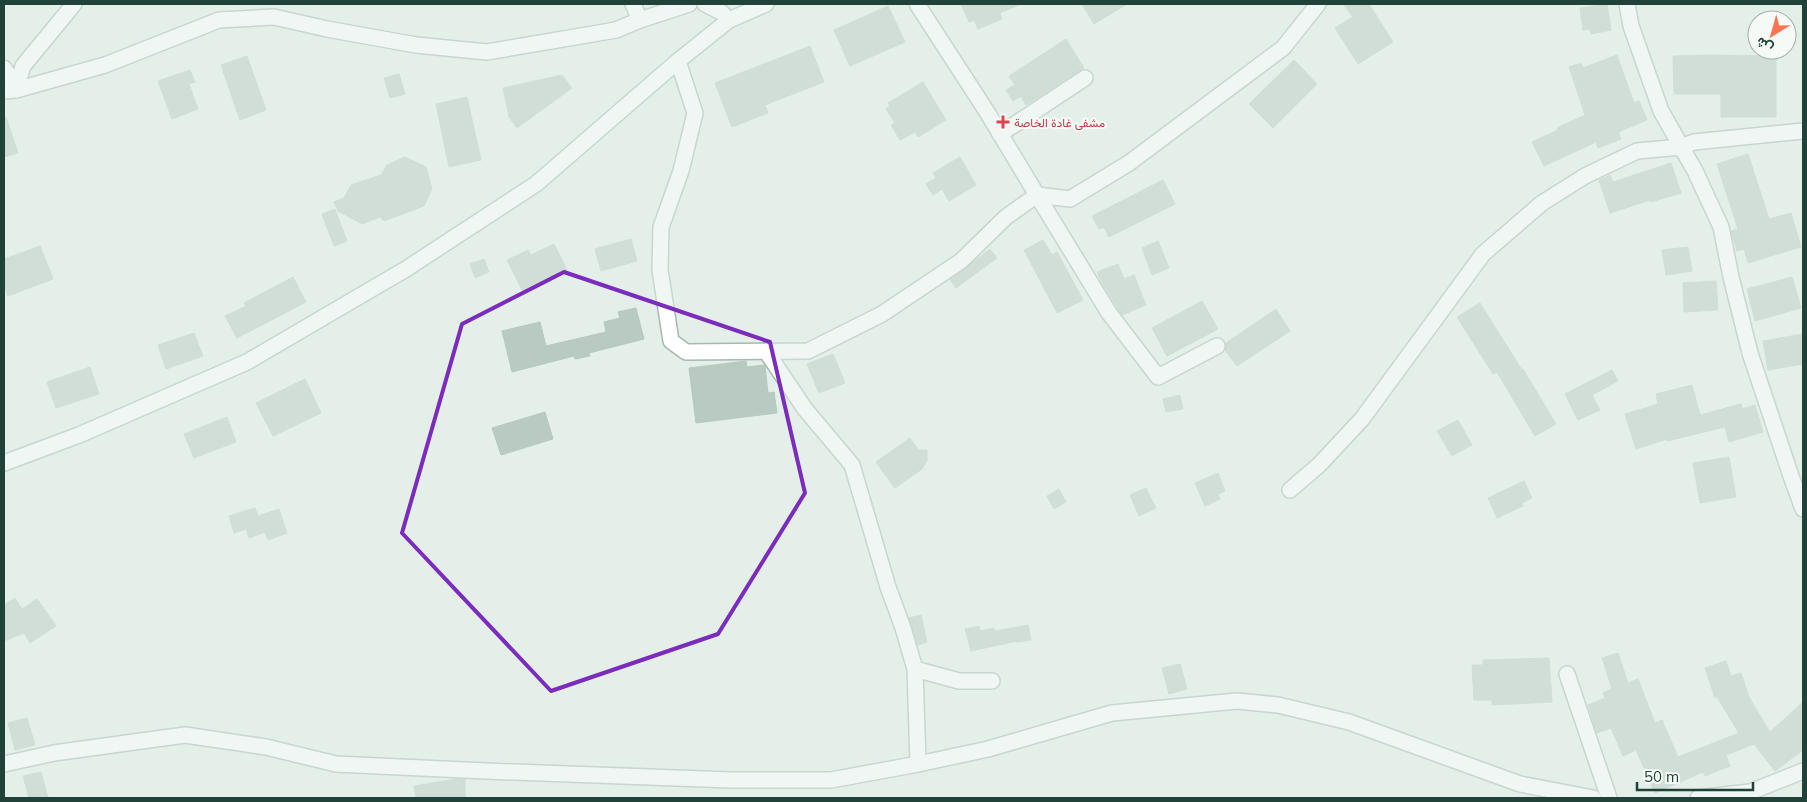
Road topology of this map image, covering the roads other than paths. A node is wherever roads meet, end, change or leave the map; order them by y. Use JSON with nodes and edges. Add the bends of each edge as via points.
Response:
{"nodes":[{"id":1,"x":74,"y":4,"type":"edge"},
{"id":2,"x":632,"y":4,"type":"edge"},
{"id":3,"x":689,"y":4,"type":"edge"},
{"id":4,"x":705,"y":4,"type":"edge"},
{"id":5,"x":766,"y":4,"type":"edge"},
{"id":6,"x":917,"y":4,"type":"edge"},
{"id":7,"x":1318,"y":4,"type":"edge"},
{"id":8,"x":1627,"y":4,"type":"edge"},
{"id":9,"x":640,"y":20,"type":"junction"},
{"id":10,"x":730,"y":20,"type":"junction"},
{"id":11,"x":678,"y":61,"type":"junction"},
{"id":12,"x":4,"y":68,"type":"edge"},
{"id":13,"x":1085,"y":78,"type":"dead end"},
{"id":14,"x":12,"y":90,"type":"edge"},
{"id":15,"x":1803,"y":131,"type":"edge"},
{"id":16,"x":1000,"y":134,"type":"junction"},
{"id":17,"x":1682,"y":147,"type":"junction"},
{"id":18,"x":1037,"y":195,"type":"junction"},
{"id":19,"x":1217,"y":346,"type":"dead end"},
{"id":20,"x":766,"y":351,"type":"junction"},
{"id":21,"x":4,"y":463,"type":"edge"},
{"id":22,"x":1290,"y":490,"type":"dead end"},
{"id":23,"x":1803,"y":509,"type":"edge"},
{"id":24,"x":915,"y":669,"type":"junction"},
{"id":25,"x":1567,"y":674,"type":"dead end"},
{"id":26,"x":992,"y":681,"type":"dead end"},
{"id":27,"x":4,"y":764,"type":"edge"},
{"id":28,"x":918,"y":764,"type":"junction"},
{"id":29,"x":1803,"y":771,"type":"edge"},
{"id":30,"x":1593,"y":798,"type":"edge"},
{"id":31,"x":1609,"y":798,"type":"edge"},
{"id":32,"x":1698,"y":798,"type":"edge"}],
"edges":[{"from":1,"to":14,"type":"street","via":[[23,66]]},
{"from":2,"to":9,"type":"street"},
{"from":3,"to":9,"type":"street"},
{"from":4,"to":10,"type":"street"},
{"from":5,"to":10,"type":"street"},
{"from":6,"to":16,"type":"street"},
{"from":7,"to":18,"type":"street","via":[[1283,48],[1129,163],[1070,199]]},
{"from":8,"to":17,"type":"street","via":[[1631,26],[1661,111]]},
{"from":9,"to":14,"type":"street","via":[[616,30],[487,52],[416,45],[274,18],[219,20],[105,65]]},
{"from":10,"to":11,"type":"street"},
{"from":11,"to":20,"type":"street","via":[[695,113],[681,170],[661,227],[660,270],[671,341],[686,352]]},
{"from":11,"to":21,"type":"street","via":[[536,184],[406,269],[247,362],[79,435]]},
{"from":12,"to":14,"type":"street"},
{"from":13,"to":16,"type":"street"},
{"from":15,"to":17,"type":"street","via":[[1694,142]]},
{"from":16,"to":18,"type":"street"},
{"from":17,"to":22,"type":"street","via":[[1637,151],[1585,176],[1542,203],[1483,254],[1362,419],[1319,465]]},
{"from":17,"to":23,"type":"street","via":[[1721,227],[1750,353]]},
{"from":18,"to":19,"type":"street","via":[[1109,313],[1158,377]]},
{"from":18,"to":20,"type":"street","via":[[1006,218],[961,261],[882,314],[808,351]]},
{"from":20,"to":24,"type":"street","via":[[805,409],[852,465]]},
{"from":24,"to":26,"type":"street","via":[[959,681]]},
{"from":24,"to":28,"type":"street"},
{"from":25,"to":31,"type":"street"},
{"from":27,"to":28,"type":"street","via":[[54,753],[185,735],[266,747],[336,764],[486,772],[831,780]]},
{"from":28,"to":30,"type":"street","via":[[988,749],[1112,713],[1237,701],[1278,705],[1349,722],[1520,784]]},
{"from":29,"to":32,"type":"street","via":[[1750,792]]}]}
